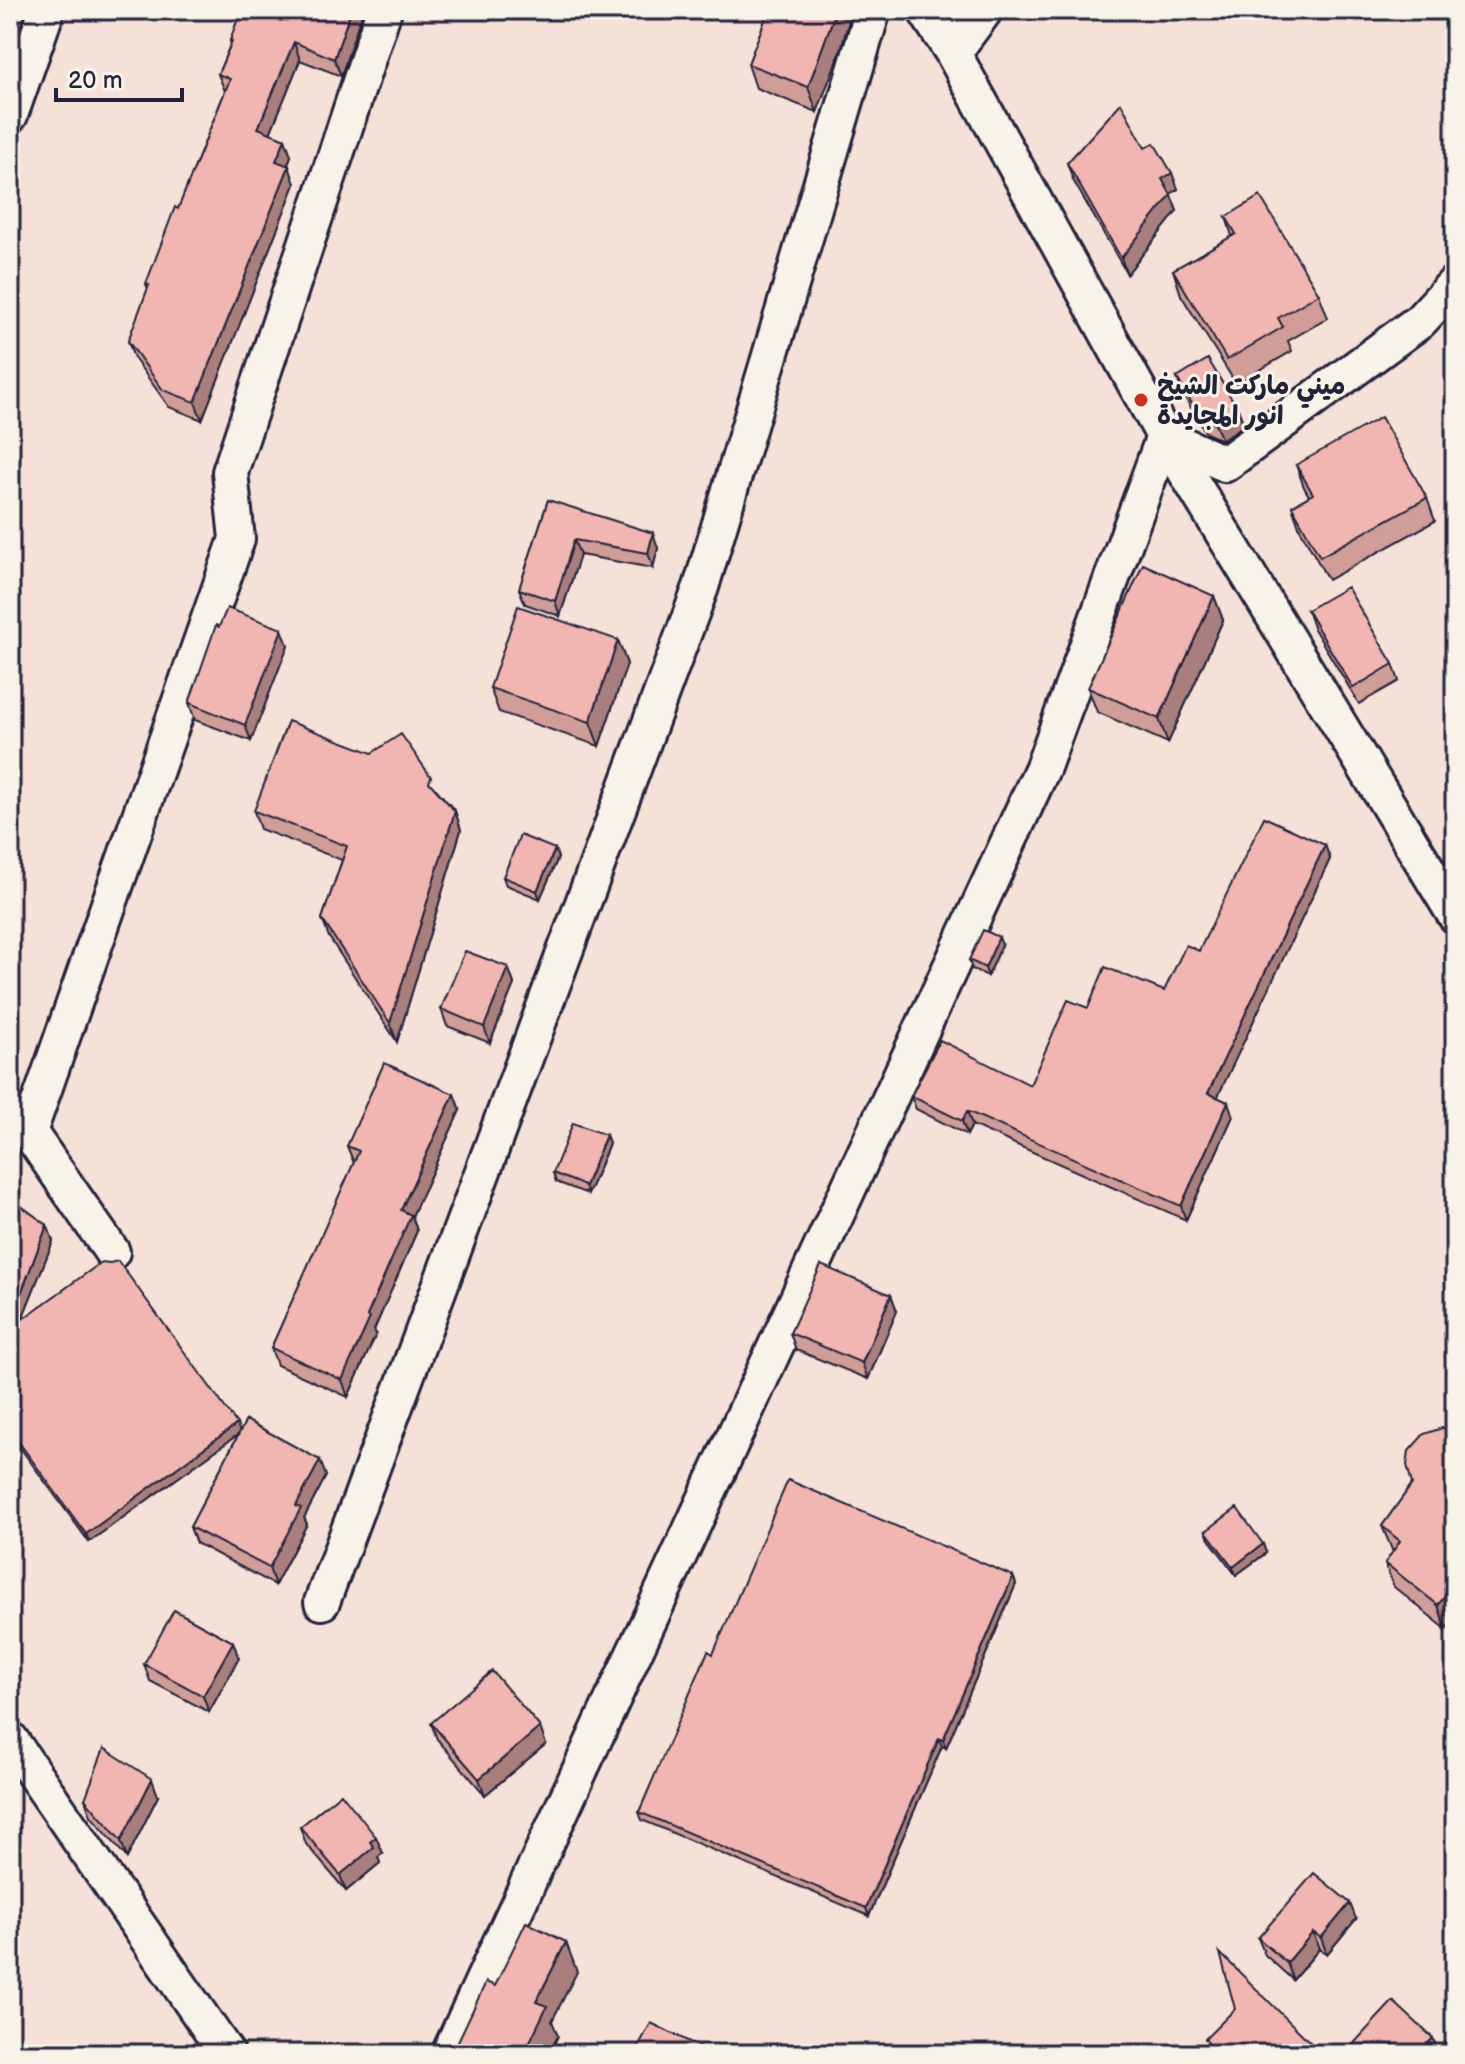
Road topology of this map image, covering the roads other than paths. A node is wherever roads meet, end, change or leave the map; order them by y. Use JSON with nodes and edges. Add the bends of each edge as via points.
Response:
{"nodes":[{"id":1,"x":47,"y":10,"type":"edge"},
{"id":2,"x":384,"y":10,"type":"edge"},
{"id":3,"x":873,"y":10,"type":"edge"},
{"id":4,"x":925,"y":10,"type":"edge"},
{"id":5,"x":985,"y":10,"type":"edge"},
{"id":6,"x":953,"y":53,"type":"junction"},
{"id":7,"x":10,"y":115,"type":"edge"},
{"id":8,"x":1455,"y":283,"type":"edge"},
{"id":9,"x":1164,"y":436,"type":"junction"},
{"id":10,"x":1455,"y":915,"type":"edge"},
{"id":11,"x":112,"y":1252,"type":"dead end"},
{"id":12,"x":322,"y":1602,"type":"dead end"},
{"id":13,"x":10,"y":1739,"type":"edge"},
{"id":14,"x":227,"y":2054,"type":"edge"},
{"id":15,"x":449,"y":2054,"type":"edge"}],
"edges":[{"from":1,"to":7,"type":"street"},
{"from":2,"to":11,"type":"street","via":[[230,472],[237,539],[29,1132]]},
{"from":3,"to":12,"type":"street","via":[[701,587]]},
{"from":4,"to":6,"type":"street"},
{"from":5,"to":6,"type":"street"},
{"from":6,"to":9,"type":"street"},
{"from":8,"to":9,"type":"street","via":[[1420,321],[1225,464]]},
{"from":9,"to":10,"type":"street"},
{"from":9,"to":15,"type":"street","via":[[1043,767]]},
{"from":13,"to":14,"type":"street"}]}
